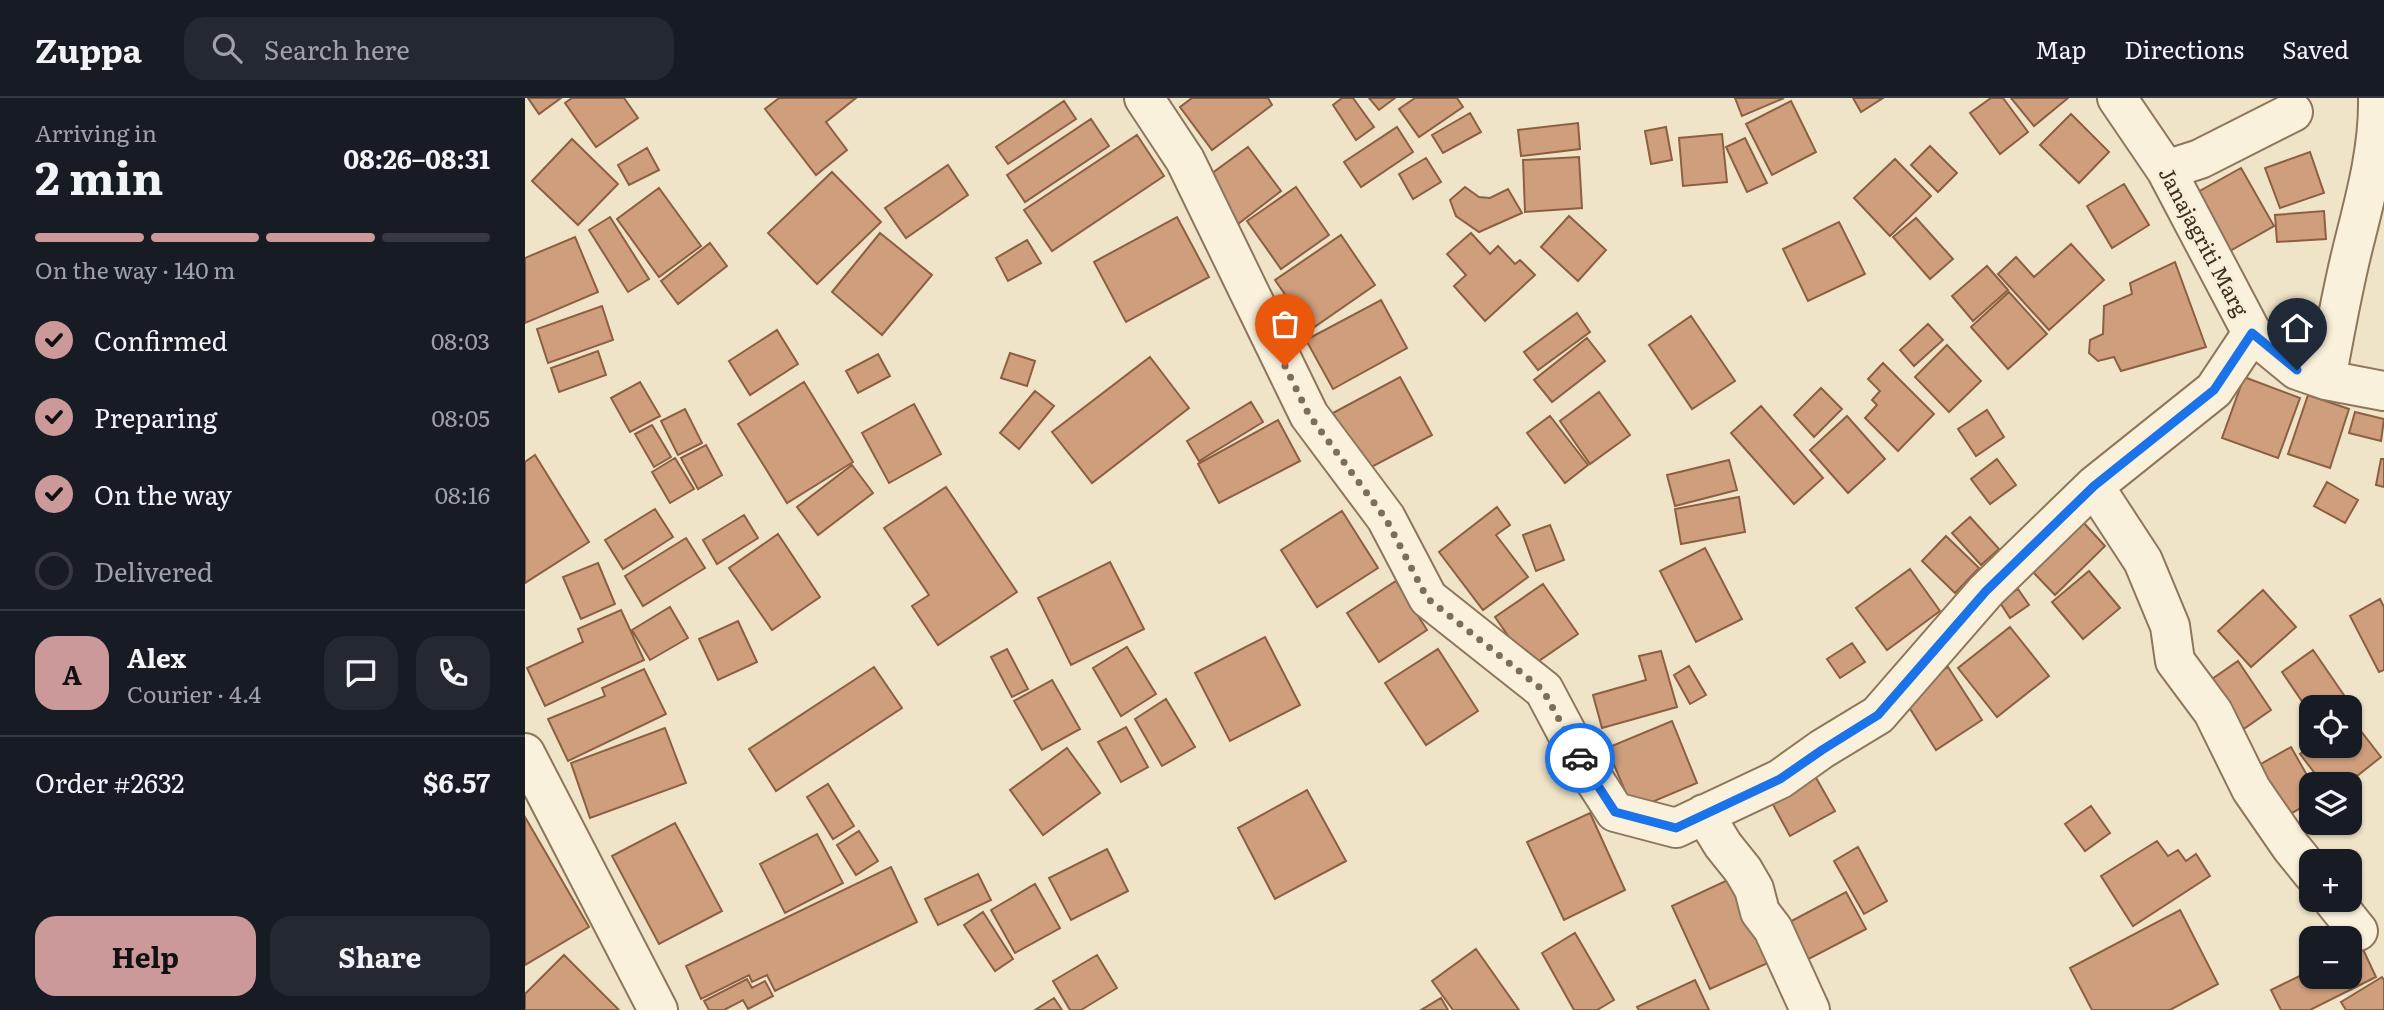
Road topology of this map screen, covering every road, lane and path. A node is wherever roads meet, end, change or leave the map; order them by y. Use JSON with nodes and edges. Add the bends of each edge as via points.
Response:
{"nodes":[{"id":1,"x":1144,"y":98,"type":"edge"},
{"id":2,"x":2117,"y":98,"type":"edge"},
{"id":3,"x":2378,"y":98,"type":"edge"},
{"id":4,"x":2293,"y":112,"type":"dead end"},
{"id":5,"x":2166,"y":170,"type":"junction"},
{"id":6,"x":2252,"y":333,"type":"junction"},
{"id":7,"x":2326,"y":380,"type":"junction"},
{"id":8,"x":2384,"y":391,"type":"edge"},
{"id":9,"x":2094,"y":486,"type":"junction"},
{"id":10,"x":525,"y":753,"type":"edge"},
{"id":11,"x":1704,"y":814,"type":"junction"},
{"id":12,"x":2299,"y":855,"type":"edge"},
{"id":13,"x":2343,"y":912,"type":"edge"},
{"id":14,"x":2354,"y":926,"type":"edge"},
{"id":15,"x":658,"y":1010,"type":"edge"},
{"id":16,"x":1810,"y":1010,"type":"edge"}],
"edges":[{"from":1,"to":11,"type":"street","via":[[1185,160],[1309,415],[1386,519],[1427,598],[1543,690],[1615,812],[1676,828]]},
{"from":2,"to":5,"type":"street","name":"Janajagriti Marg"},
{"from":3,"to":7,"type":"street","via":[[2379,122],[2365,200]]},
{"from":4,"to":5,"type":"street","via":[[2200,159]]},
{"from":5,"to":6,"type":"street","name":"Janajagriti Marg"},
{"from":6,"to":7,"type":"street","name":"Janajagriti Marg","via":[[2297,370]]},
{"from":6,"to":9,"type":"street","via":[[2214,390]]},
{"from":7,"to":8,"type":"street","name":"Janajagriti Marg"},
{"from":9,"to":11,"type":"street","via":[[1986,591],[1878,715],[1780,779]]},
{"from":9,"to":12,"type":"street","via":[[2143,561],[2170,626],[2175,661],[2213,712],[2251,789]]},
{"from":10,"to":15,"type":"street"},
{"from":11,"to":16,"type":"street","via":[[1754,890],[1760,912],[1773,929]]},
{"from":13,"to":14,"type":"street"}]}
